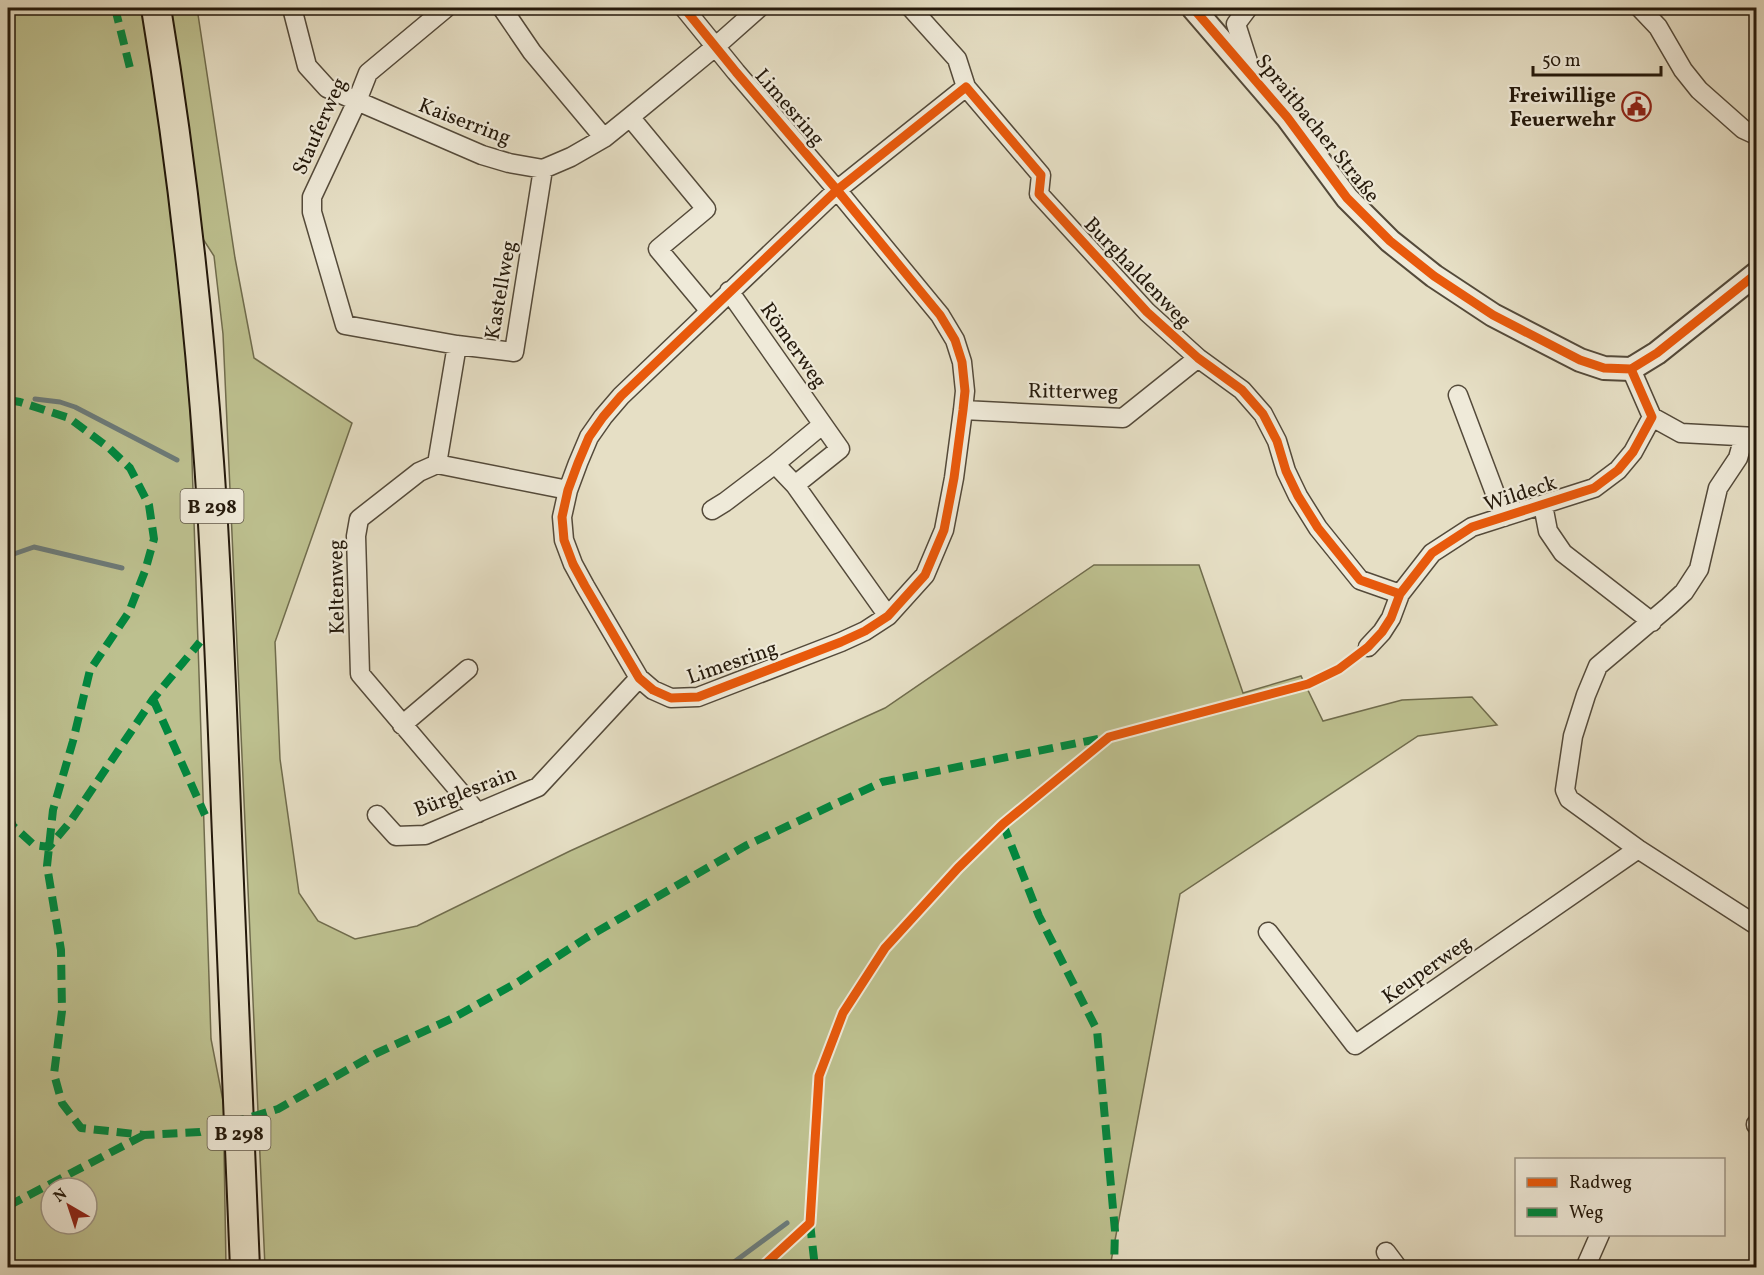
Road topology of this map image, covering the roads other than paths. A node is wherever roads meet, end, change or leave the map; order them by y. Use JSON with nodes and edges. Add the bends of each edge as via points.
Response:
{"nodes":[{"id":1,"x":156,"y":8,"type":"edge"},
{"id":2,"x":292,"y":8,"type":"edge"},
{"id":3,"x":446,"y":8,"type":"edge"},
{"id":4,"x":502,"y":8,"type":"edge"},
{"id":5,"x":684,"y":8,"type":"edge"},
{"id":6,"x":759,"y":8,"type":"edge"},
{"id":7,"x":911,"y":8,"type":"edge"},
{"id":8,"x":1193,"y":8,"type":"edge"},
{"id":9,"x":1248,"y":8,"type":"edge"},
{"id":10,"x":1640,"y":8,"type":"edge"},
{"id":11,"x":716,"y":47,"type":"junction"},
{"id":12,"x":1252,"y":75,"type":"junction"},
{"id":13,"x":966,"y":87,"type":"junction"},
{"id":14,"x":357,"y":101,"type":"junction"},
{"id":15,"x":630,"y":117,"type":"junction"},
{"id":16,"x":1756,"y":135,"type":"edge"},
{"id":17,"x":604,"y":138,"type":"junction"},
{"id":18,"x":543,"y":169,"type":"junction"},
{"id":19,"x":837,"y":190,"type":"junction"},
{"id":20,"x":1756,"y":274,"type":"edge"},
{"id":21,"x":729,"y":291,"type":"junction"},
{"id":22,"x":709,"y":310,"type":"junction"},
{"id":23,"x":457,"y":345,"type":"junction"},
{"id":24,"x":1198,"y":358,"type":"junction"},
{"id":25,"x":1631,"y":369,"type":"junction"},
{"id":26,"x":1458,"y":395,"type":"dead end"},
{"id":27,"x":963,"y":410,"type":"junction"},
{"id":28,"x":1652,"y":417,"type":"junction"},
{"id":29,"x":822,"y":425,"type":"junction"},
{"id":30,"x":1750,"y":437,"type":"edge"},
{"id":31,"x":437,"y":464,"type":"junction"},
{"id":32,"x":775,"y":464,"type":"junction"},
{"id":33,"x":795,"y":486,"type":"junction"},
{"id":34,"x":568,"y":490,"type":"junction"},
{"id":35,"x":1543,"y":505,"type":"junction"},
{"id":36,"x":712,"y":510,"type":"dead end"},
{"id":37,"x":1504,"y":517,"type":"junction"},
{"id":38,"x":1400,"y":594,"type":"junction"},
{"id":39,"x":888,"y":616,"type":"junction"},
{"id":40,"x":1652,"y":622,"type":"junction"},
{"id":41,"x":1368,"y":647,"type":"dead end"},
{"id":42,"x":468,"y":669,"type":"dead end"},
{"id":43,"x":639,"y":678,"type":"junction"},
{"id":44,"x":402,"y":725,"type":"junction"},
{"id":45,"x":478,"y":813,"type":"junction"},
{"id":46,"x":377,"y":815,"type":"dead end"},
{"id":47,"x":1638,"y":849,"type":"junction"},
{"id":48,"x":1756,"y":925,"type":"edge"},
{"id":49,"x":1268,"y":933,"type":"dead end"},
{"id":50,"x":1599,"y":1236,"type":"edge"},
{"id":51,"x":1386,"y":1252,"type":"dead end"},
{"id":52,"x":245,"y":1268,"type":"edge"},
{"id":53,"x":1398,"y":1268,"type":"edge"},
{"id":54,"x":1585,"y":1268,"type":"edge"}],
"edges":[{"from":1,"to":52,"type":"main road","number":"B 298","via":[[177,142],[209,460]]},
{"from":2,"to":14,"type":"street","name":"Kaiserring","via":[[307,66],[327,88]]},
{"from":3,"to":14,"type":"street","name":"Stauferweg","via":[[368,72]]},
{"from":4,"to":17,"type":"street","via":[[532,52]]},
{"from":5,"to":11,"type":"street"},
{"from":6,"to":11,"type":"street"},
{"from":7,"to":13,"type":"street","name":"Burghaldenweg","via":[[957,59]]},
{"from":8,"to":12,"type":"street","name":"Spraitbacher Straße"},
{"from":9,"to":12,"type":"street","name":"Spraitbacher Straße","via":[[1236,24]]},
{"from":10,"to":16,"type":"street","via":[[1658,27],[1699,90],[1743,129]]},
{"from":11,"to":15,"type":"street"},
{"from":11,"to":19,"type":"street","name":"Limesring"},
{"from":12,"to":25,"type":"street","name":"Spraitbacher Straße","via":[[1347,198],[1390,241],[1434,276],[1493,315],[1580,360],[1604,368]]},
{"from":13,"to":19,"type":"street"},
{"from":13,"to":24,"type":"street","name":"Burghaldenweg","via":[[1041,175],[1039,194],[1147,312]]},
{"from":14,"to":18,"type":"street","name":"Kaiserring","via":[[482,155]]},
{"from":14,"to":23,"type":"street","name":"Stauferweg","via":[[312,197],[312,212],[345,325]]},
{"from":15,"to":17,"type":"street"},
{"from":15,"to":22,"type":"street","via":[[706,209],[658,249]]},
{"from":17,"to":18,"type":"street"},
{"from":18,"to":23,"type":"street","name":"Kastellweg","via":[[514,352]]},
{"from":19,"to":21,"type":"street","name":"Limesring"},
{"from":19,"to":27,"type":"street","name":"Limesring","via":[[950,331],[962,362]]},
{"from":20,"to":25,"type":"street"},
{"from":21,"to":22,"type":"street","name":"Limesring"},
{"from":21,"to":29,"type":"street","name":"Römerweg"},
{"from":22,"to":34,"type":"street","name":"Limesring","via":[[603,417],[589,437]]},
{"from":23,"to":31,"type":"street","name":"Kastellweg"},
{"from":24,"to":27,"type":"street","name":"Ritterweg","via":[[1123,418]]},
{"from":24,"to":38,"type":"street","name":"Burghaldenweg","via":[[1242,390],[1263,414],[1298,496],[1360,580]]},
{"from":25,"to":28,"type":"street"},
{"from":26,"to":37,"type":"street"},
{"from":27,"to":39,"type":"street","name":"Limesring","via":[[944,530],[925,575]]},
{"from":28,"to":30,"type":"street","via":[[1681,433]]},
{"from":28,"to":35,"type":"street","name":"Wildeck","via":[[1618,470],[1594,488]]},
{"from":29,"to":32,"type":"street"},
{"from":29,"to":33,"type":"street","name":"Römerweg","via":[[840,449]]},
{"from":30,"to":40,"type":"street","via":[[1718,488],[1699,569],[1684,592]]},
{"from":31,"to":34,"type":"street"},
{"from":31,"to":44,"type":"street","name":"Keltenweg","via":[[419,472],[359,519],[356,536],[360,674]]},
{"from":32,"to":33,"type":"street"},
{"from":32,"to":36,"type":"street"},
{"from":33,"to":39,"type":"street"},
{"from":34,"to":43,"type":"street","name":"Limesring","via":[[562,517],[564,540],[573,564]]},
{"from":35,"to":37,"type":"street","name":"Wildeck"},
{"from":35,"to":40,"type":"street","via":[[1548,531],[1563,553]]},
{"from":37,"to":38,"type":"street","name":"Wildeck","via":[[1472,527],[1432,553]]},
{"from":38,"to":41,"type":"street","name":"Wildeck","via":[[1391,618]]},
{"from":39,"to":43,"type":"street","name":"Limesring","via":[[841,642],[698,698],[671,698]]},
{"from":40,"to":47,"type":"street","via":[[1599,666],[1574,736],[1565,790],[1569,799]]},
{"from":42,"to":44,"type":"street"},
{"from":43,"to":45,"type":"street","name":"Bürglesrain","via":[[538,787]]},
{"from":44,"to":45,"type":"street","name":"Keltenweg"},
{"from":45,"to":46,"type":"street","name":"Bürglesrain","via":[[425,835],[396,836]]},
{"from":47,"to":48,"type":"street"},
{"from":47,"to":49,"type":"street","name":"Keuperweg","via":[[1355,1045]]},
{"from":50,"to":54,"type":"street"},
{"from":51,"to":53,"type":"street"}]}
